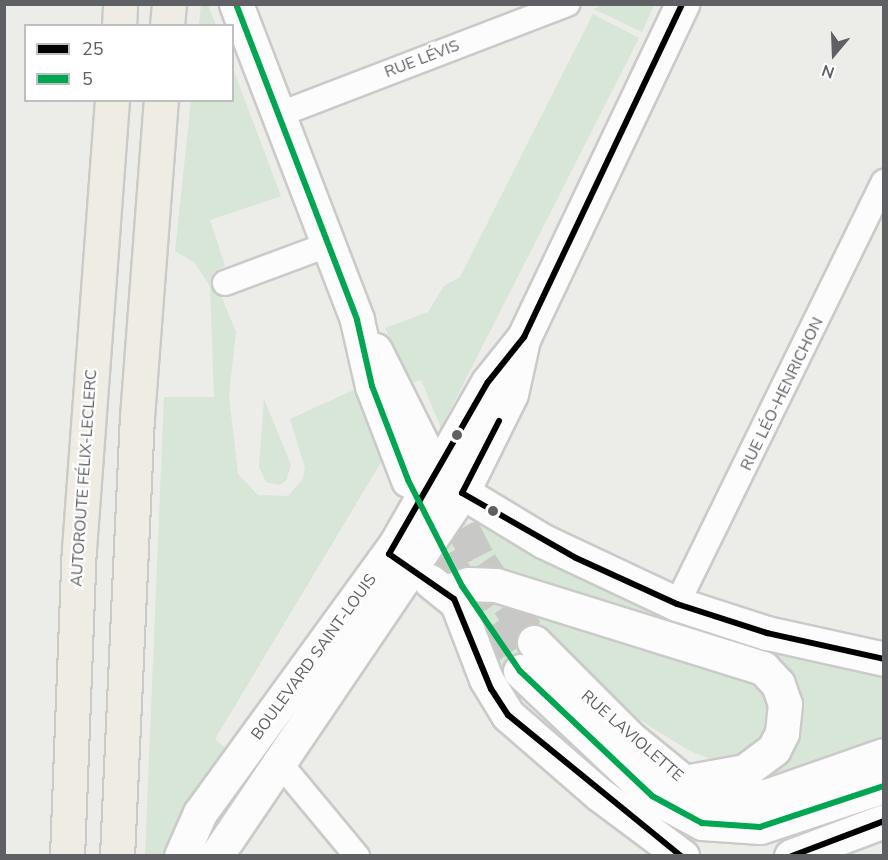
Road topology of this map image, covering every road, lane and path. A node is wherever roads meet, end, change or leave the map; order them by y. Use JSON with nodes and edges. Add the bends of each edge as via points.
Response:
{"nodes":[{"id":1,"x":120,"y":4,"type":"edge"},
{"id":2,"x":169,"y":4,"type":"edge"},
{"id":3,"x":236,"y":4,"type":"edge"},
{"id":4,"x":567,"y":4,"type":"edge"},
{"id":5,"x":682,"y":4,"type":"edge"},
{"id":6,"x":118,"y":24,"type":"edge"},
{"id":7,"x":167,"y":24,"type":"edge"},
{"id":8,"x":112,"y":102,"type":"edge"},
{"id":9,"x":161,"y":102,"type":"edge"},
{"id":10,"x":278,"y":115,"type":"junction"},
{"id":11,"x":884,"y":182,"type":"edge"},
{"id":12,"x":327,"y":245,"type":"junction"},
{"id":13,"x":225,"y":283,"type":"dead end"},
{"id":14,"x":433,"y":475,"type":"junction"},
{"id":15,"x":401,"y":562,"type":"junction"},
{"id":16,"x":448,"y":591,"type":"junction"},
{"id":17,"x":677,"y":604,"type":"junction"},
{"id":18,"x":534,"y":642,"type":"tunnel mouth"},
{"id":19,"x":884,"y":659,"type":"edge"},
{"id":20,"x":520,"y":671,"type":"tunnel mouth"},
{"id":21,"x":884,"y":755,"type":"edge"},
{"id":22,"x":278,"y":761,"type":"junction"},
{"id":23,"x":684,"y":782,"type":"junction"},
{"id":24,"x":884,"y":786,"type":"edge"},
{"id":25,"x":884,"y":822,"type":"edge"},
{"id":26,"x":67,"y":855,"type":"edge"},
{"id":27,"x":117,"y":855,"type":"edge"},
{"id":28,"x":181,"y":855,"type":"edge"},
{"id":29,"x":216,"y":855,"type":"edge"},
{"id":30,"x":357,"y":855,"type":"edge"},
{"id":31,"x":682,"y":855,"type":"edge"},
{"id":32,"x":791,"y":855,"type":"edge"}],
"edges":[{"from":1,"to":6,"type":"highway"},
{"from":2,"to":7,"type":"highway"},
{"from":3,"to":10,"type":"street"},
{"from":4,"to":10,"type":"street","name":"RUE LÉVIS"},
{"from":5,"to":14,"type":"street","name":"BOULEVARD SAINT-LOUIS","via":[[524,337],[488,382]]},
{"from":8,"to":26,"type":"highway","name":"AUTOROUTE FÉLIX-LECLERC","via":[[80,539]]},
{"from":9,"to":27,"type":"highway","via":[[137,417]]},
{"from":10,"to":12,"type":"street"},
{"from":11,"to":17,"type":"street","name":"RUE LÉO-HENRICHON"},
{"from":12,"to":13,"type":"street"},
{"from":12,"to":14,"type":"street","via":[[357,320],[393,380]]},
{"from":14,"to":15,"type":"street","name":"BOULEVARD SAINT-LOUIS"},
{"from":14,"to":17,"type":"street","via":[[576,558]]},
{"from":15,"to":16,"type":"street"},
{"from":15,"to":22,"type":"street","name":"BOULEVARD SAINT-LOUIS"},
{"from":15,"to":28,"type":"street","name":"BOULEVARD SAINT-LOUIS","via":[[200,813]]},
{"from":16,"to":23,"type":"street","via":[[468,584],[496,585],[763,668],[778,684],[785,704],[784,725],[774,749],[745,771]]},
{"from":16,"to":31,"type":"street","via":[[508,715],[612,805]]},
{"from":17,"to":19,"type":"street","via":[[767,633]]},
{"from":18,"to":23,"type":"street","name":"RUE LAVIOLETTE","via":[[597,709]]},
{"from":20,"to":24,"type":"street","name":"RUE LAVIOLETTE","via":[[647,792],[702,823],[760,827]]},
{"from":21,"to":23,"type":"street","name":"RUE LAVIOLETTE","via":[[751,798],[722,799]]},
{"from":22,"to":29,"type":"street","name":"BOULEVARD SAINT-LOUIS"},
{"from":22,"to":30,"type":"street"},
{"from":25,"to":32,"type":"street"}]}
